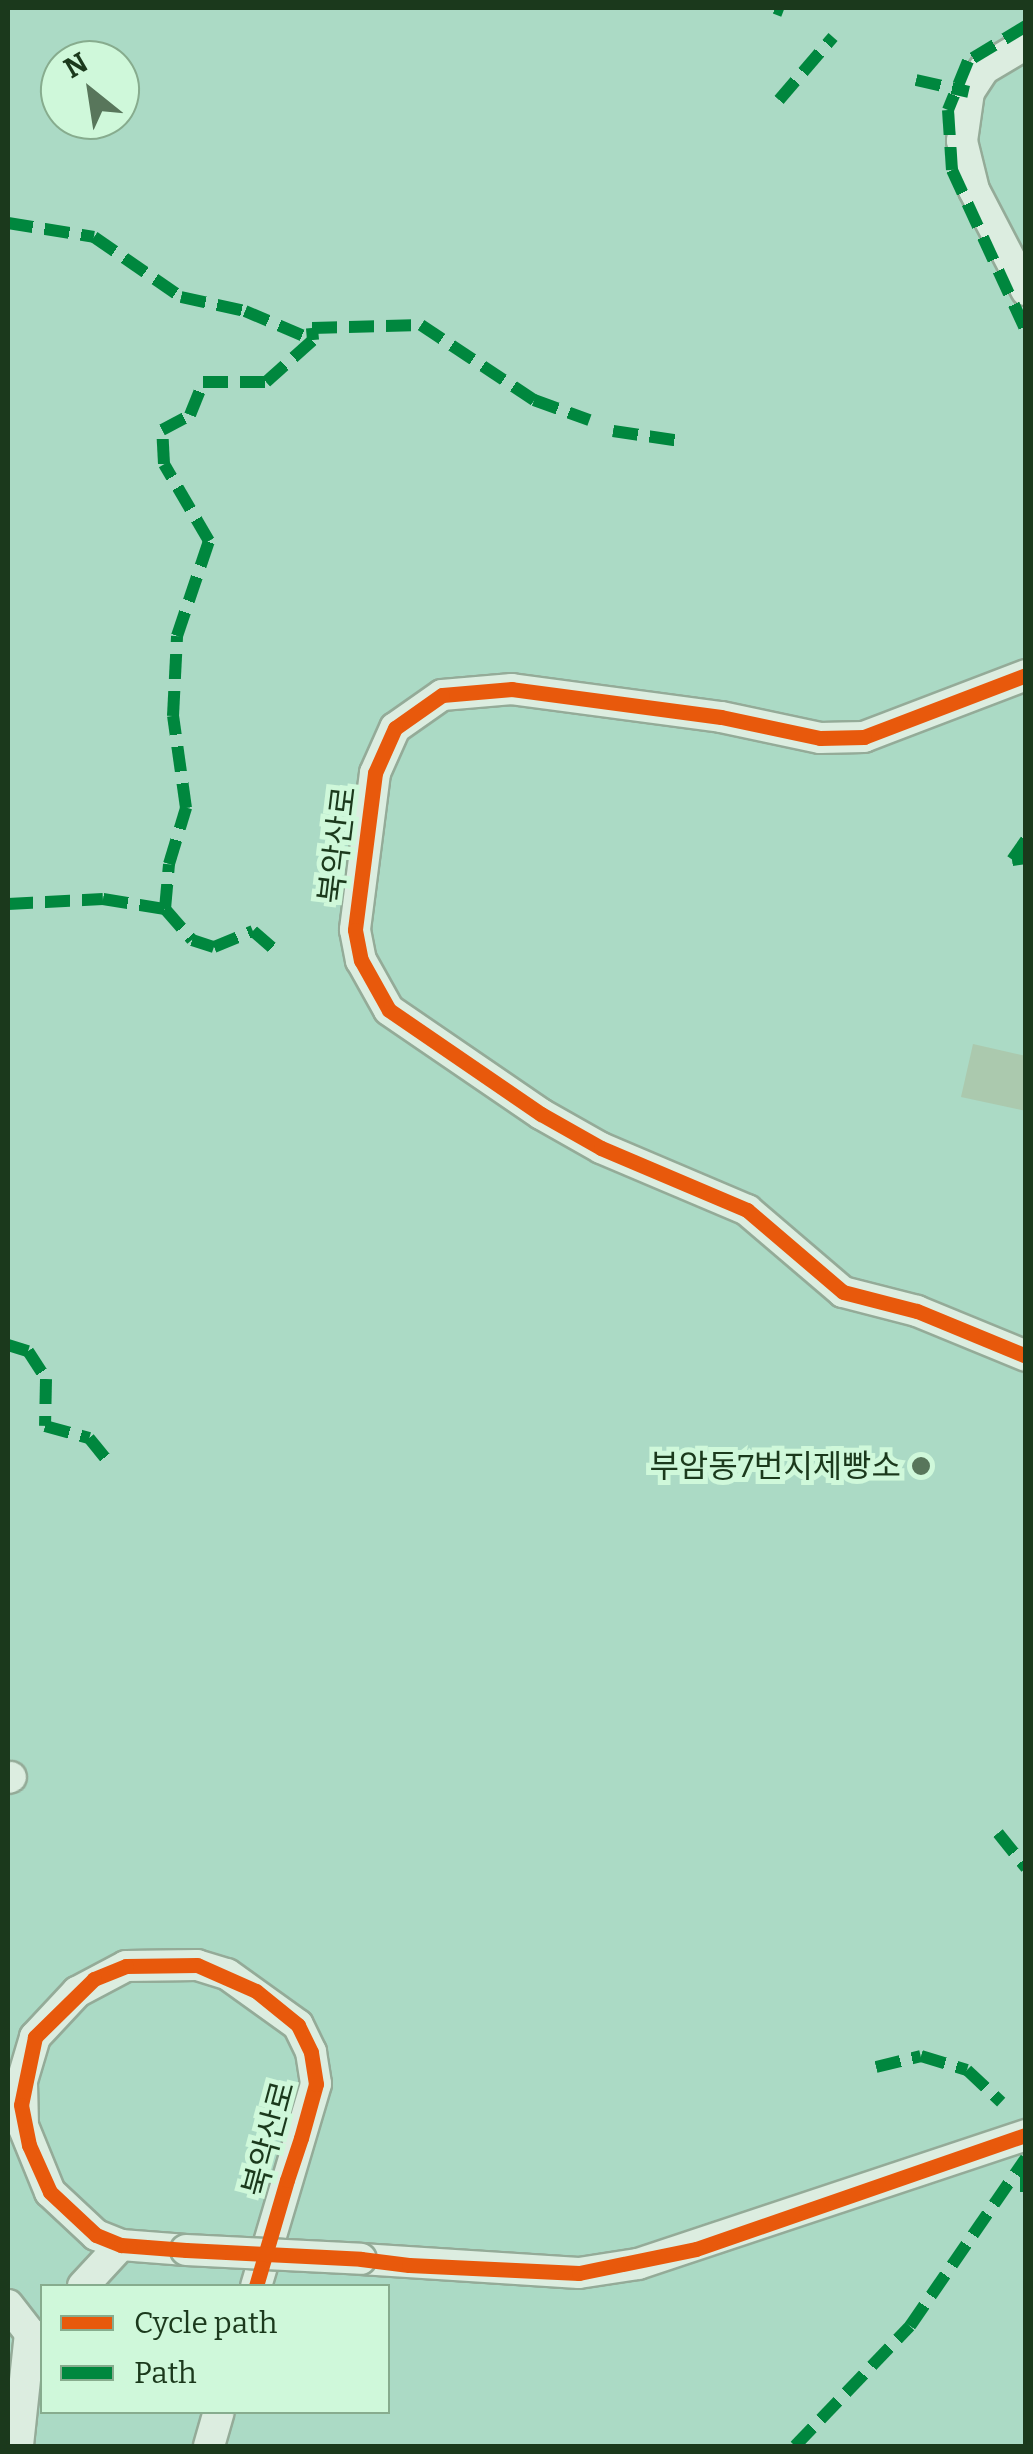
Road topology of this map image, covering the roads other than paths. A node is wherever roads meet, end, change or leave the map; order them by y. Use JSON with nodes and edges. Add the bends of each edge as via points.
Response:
{"nodes":[{"id":1,"x":1026,"y":44,"type":"edge"},
{"id":2,"x":1026,"y":290,"type":"edge"},
{"id":3,"x":1026,"y":676,"type":"edge"},
{"id":4,"x":1026,"y":1356,"type":"edge"},
{"id":5,"x":1026,"y":2135,"type":"edge"},
{"id":6,"x":121,"y":2245,"type":"junction"},
{"id":7,"x":85,"y":2284,"type":"edge"},
{"id":8,"x":257,"y":2284,"type":"edge"},
{"id":9,"x":8,"y":2305,"type":"edge"},
{"id":10,"x":26,"y":2334,"type":"edge"},
{"id":11,"x":218,"y":2414,"type":"edge"},
{"id":12,"x":18,"y":2446,"type":"edge"},
{"id":13,"x":209,"y":2446,"type":"edge"}],
"edges":[{"from":1,"to":2,"type":"street","via":[[984,69],[970,92],[962,141],[974,190]]},
{"from":3,"to":4,"type":"street","name":"북악산로","via":[[864,737],[820,738],[720,717],[512,689],[442,695],[395,728],[375,772],[355,930],[362,960],[389,1010],[541,1114],[601,1148],[747,1210],[843,1292],[917,1312]]},
{"from":5,"to":6,"type":"street","name":"북악산로","bridge":true,"via":[[638,2264],[580,2273]]},
{"from":6,"to":7,"type":"street"},
{"from":6,"to":8,"type":"street","name":"북악산로","via":[[70,2215],[38,2169],[22,2116],[27,2057],[48,2019],[94,1979],[126,1966],[165,1964],[227,1974],[298,2025],[312,2052],[316,2084]]},
{"from":9,"to":10,"type":"street"},
{"from":10,"to":12,"type":"street"},
{"from":11,"to":13,"type":"street"}]}
